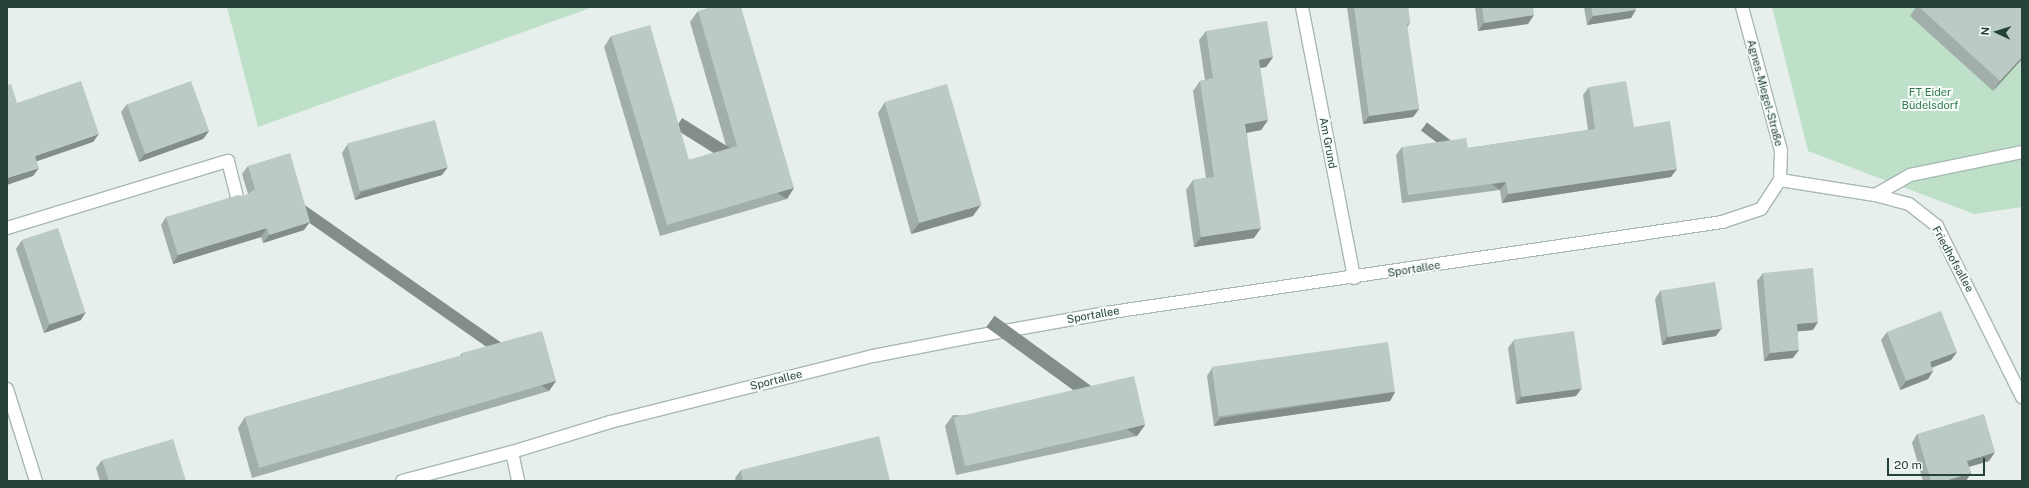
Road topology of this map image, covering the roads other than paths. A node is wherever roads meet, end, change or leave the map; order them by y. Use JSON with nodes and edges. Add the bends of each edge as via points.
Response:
{"nodes":[{"id":1,"x":1302,"y":7,"type":"edge"},
{"id":2,"x":1742,"y":7,"type":"edge"},
{"id":3,"x":2022,"y":152,"type":"edge"},
{"id":4,"x":1780,"y":180,"type":"junction"},
{"id":5,"x":1875,"y":195,"type":"junction"},
{"id":6,"x":237,"y":198,"type":"edge"},
{"id":7,"x":7,"y":228,"type":"edge"},
{"id":8,"x":1354,"y":278,"type":"junction"},
{"id":9,"x":7,"y":389,"type":"edge"},
{"id":10,"x":2022,"y":397,"type":"edge"},
{"id":11,"x":512,"y":452,"type":"junction"},
{"id":12,"x":36,"y":481,"type":"edge"},
{"id":13,"x":402,"y":481,"type":"edge"},
{"id":14,"x":518,"y":481,"type":"edge"}],
"edges":[{"from":1,"to":8,"type":"street","name":"Am Grund"},
{"from":2,"to":4,"type":"street","name":"Agnes-Miegel-Straße","via":[[1781,151]]},
{"from":3,"to":5,"type":"street","via":[[1910,175]]},
{"from":4,"to":5,"type":"street","name":"Friedhofsallee"},
{"from":4,"to":8,"type":"street","name":"Sportallee","via":[[1761,208],[1722,222]]},
{"from":5,"to":10,"type":"street","name":"Friedhofsallee","via":[[1909,204],[1937,226]]},
{"from":6,"to":7,"type":"street","via":[[228,161]]},
{"from":8,"to":11,"type":"street","name":"Sportallee","via":[[1112,312],[873,356],[610,422]]},
{"from":9,"to":12,"type":"street"},
{"from":11,"to":13,"type":"street","name":"Sportallee"},
{"from":11,"to":14,"type":"street"}]}
